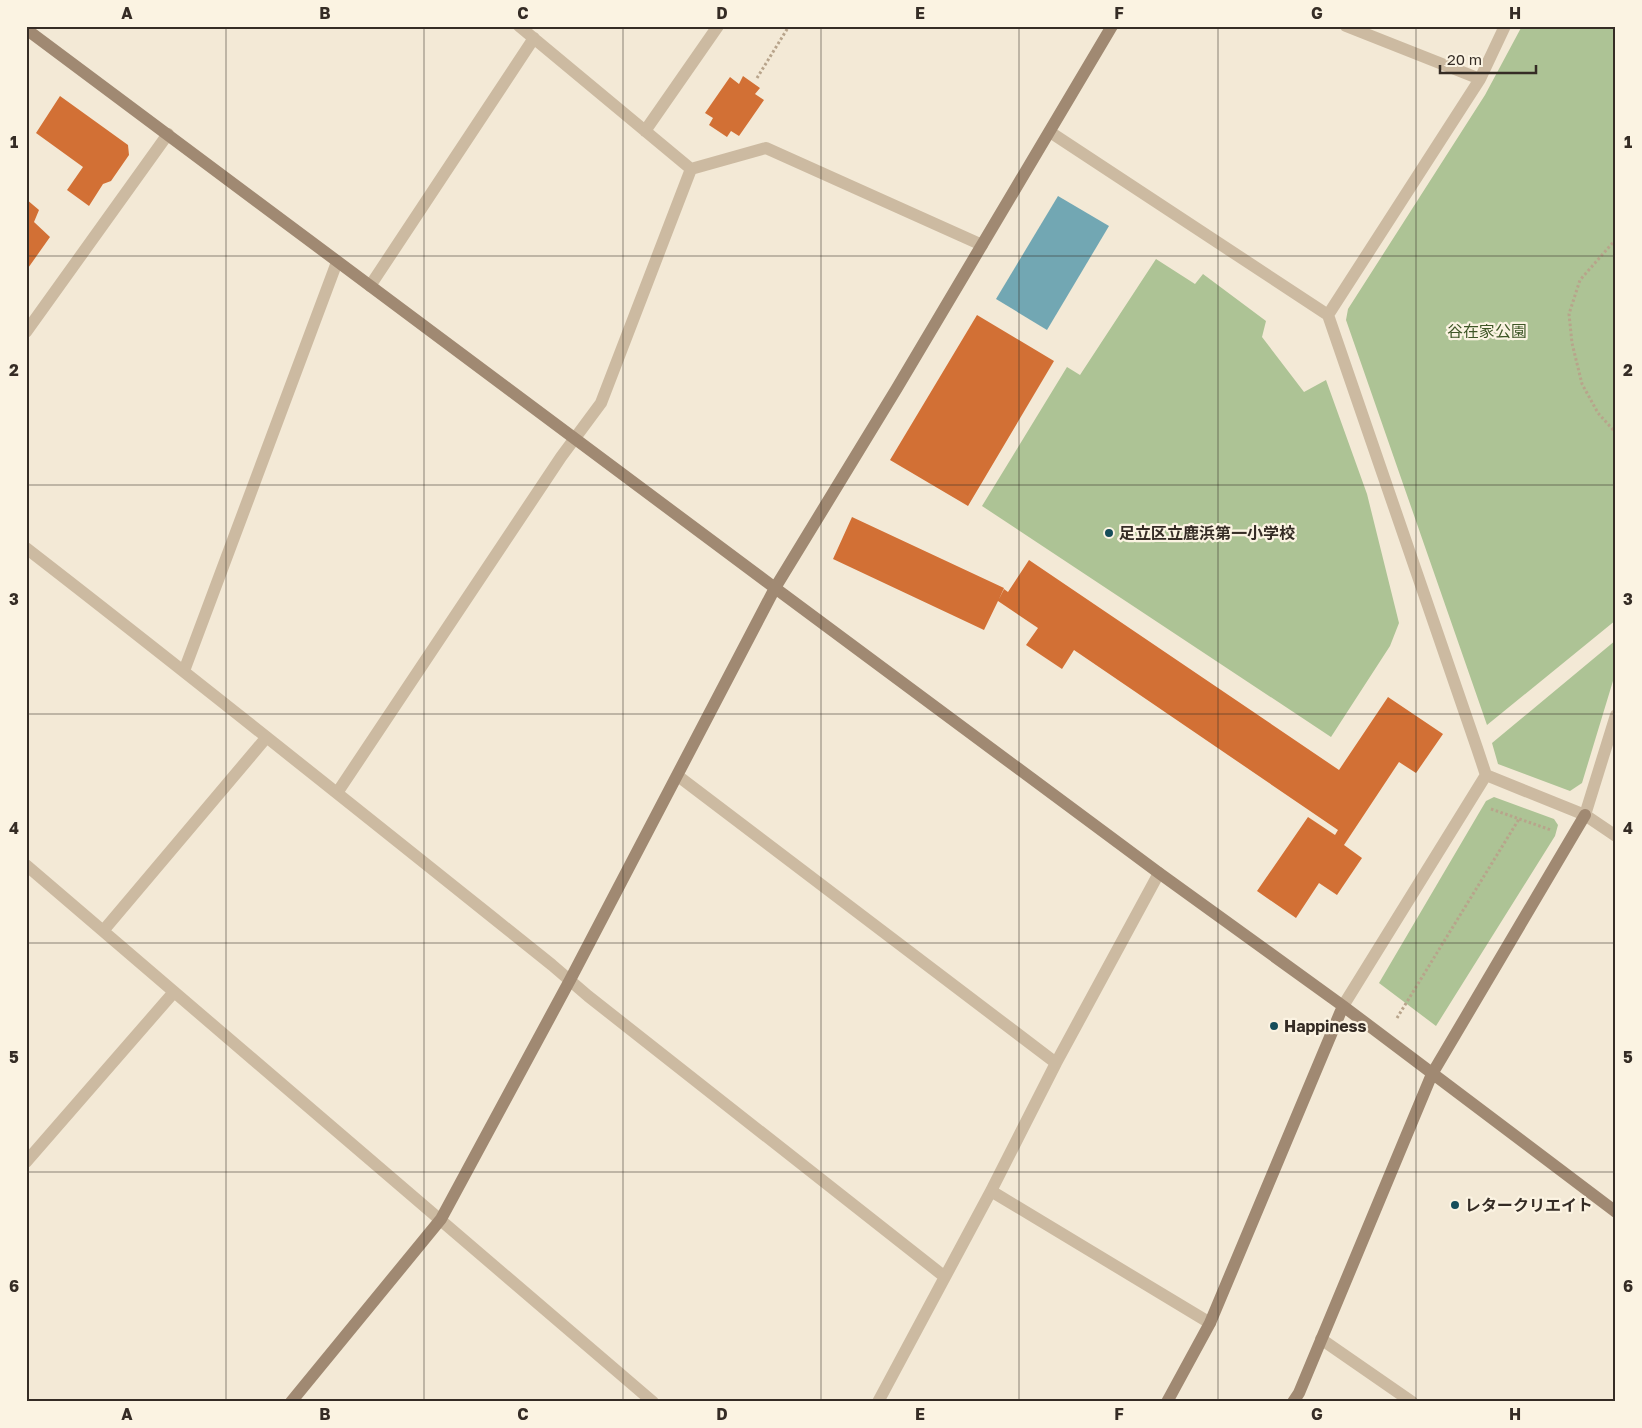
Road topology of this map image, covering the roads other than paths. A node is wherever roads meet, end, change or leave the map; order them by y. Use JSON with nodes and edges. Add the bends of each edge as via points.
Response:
{"nodes":[{"id":1,"x":519,"y":26,"type":"edge"},
{"id":2,"x":718,"y":26,"type":"edge"},
{"id":3,"x":1112,"y":26,"type":"edge"},
{"id":4,"x":1346,"y":26,"type":"edge"},
{"id":5,"x":1505,"y":26,"type":"edge"},
{"id":6,"x":26,"y":29,"type":"edge"},
{"id":7,"x":534,"y":38,"type":"junction"},
{"id":8,"x":1480,"y":79,"type":"junction"},
{"id":9,"x":646,"y":131,"type":"junction"},
{"id":10,"x":1050,"y":132,"type":"junction"},
{"id":11,"x":168,"y":134,"type":"junction"},
{"id":12,"x":691,"y":169,"type":"junction"},
{"id":13,"x":982,"y":245,"type":"junction"},
{"id":14,"x":338,"y":262,"type":"junction"},
{"id":15,"x":370,"y":286,"type":"junction"},
{"id":16,"x":1328,"y":315,"type":"junction"},
{"id":17,"x":26,"y":332,"type":"edge"},
{"id":18,"x":576,"y":439,"type":"junction"},
{"id":19,"x":26,"y":548,"type":"edge"},
{"id":20,"x":774,"y":588,"type":"junction"},
{"id":21,"x":184,"y":671,"type":"junction"},
{"id":22,"x":1616,"y":715,"type":"edge"},
{"id":23,"x":266,"y":738,"type":"junction"},
{"id":24,"x":1486,"y":775,"type":"junction"},
{"id":25,"x":678,"y":776,"type":"junction"},
{"id":26,"x":337,"y":793,"type":"junction"},
{"id":27,"x":1586,"y":815,"type":"junction"},
{"id":28,"x":1616,"y":836,"type":"edge"},
{"id":29,"x":26,"y":865,"type":"edge"},
{"id":30,"x":1159,"y":873,"type":"junction"},
{"id":31,"x":103,"y":931,"type":"junction"},
{"id":32,"x":570,"y":980,"type":"junction"},
{"id":33,"x":174,"y":992,"type":"junction"},
{"id":34,"x":1343,"y":1006,"type":"junction"},
{"id":35,"x":1056,"y":1063,"type":"junction"},
{"id":36,"x":1432,"y":1074,"type":"junction"},
{"id":37,"x":27,"y":1159,"type":"edge"},
{"id":38,"x":991,"y":1191,"type":"junction"},
{"id":39,"x":1616,"y":1212,"type":"edge"},
{"id":40,"x":441,"y":1220,"type":"junction"},
{"id":41,"x":945,"y":1277,"type":"junction"},
{"id":42,"x":1210,"y":1323,"type":"junction"},
{"id":43,"x":1321,"y":1339,"type":"junction"},
{"id":44,"x":291,"y":1402,"type":"edge"},
{"id":45,"x":653,"y":1402,"type":"edge"},
{"id":46,"x":878,"y":1402,"type":"edge"},
{"id":47,"x":1167,"y":1402,"type":"edge"},
{"id":48,"x":1293,"y":1402,"type":"edge"},
{"id":49,"x":1412,"y":1402,"type":"edge"}],
"edges":[{"from":1,"to":7,"type":"street"},
{"from":2,"to":9,"type":"street"},
{"from":3,"to":10,"type":"street"},
{"from":4,"to":8,"type":"street"},
{"from":5,"to":8,"type":"street"},
{"from":6,"to":11,"type":"street"},
{"from":7,"to":9,"type":"street"},
{"from":7,"to":15,"type":"street"},
{"from":8,"to":16,"type":"street"},
{"from":9,"to":12,"type":"street"},
{"from":10,"to":13,"type":"street"},
{"from":10,"to":16,"type":"street"},
{"from":11,"to":14,"type":"street"},
{"from":11,"to":17,"type":"street"},
{"from":12,"to":13,"type":"street","via":[[766,148]]},
{"from":12,"to":18,"type":"street","via":[[601,403]]},
{"from":13,"to":20,"type":"street"},
{"from":14,"to":15,"type":"street"},
{"from":14,"to":21,"type":"street"},
{"from":15,"to":18,"type":"street"},
{"from":16,"to":24,"type":"street"},
{"from":18,"to":20,"type":"street"},
{"from":18,"to":26,"type":"street"},
{"from":19,"to":21,"type":"street"},
{"from":20,"to":25,"type":"street"},
{"from":20,"to":30,"type":"street"},
{"from":21,"to":23,"type":"street"},
{"from":22,"to":27,"type":"street"},
{"from":23,"to":26,"type":"street"},
{"from":23,"to":31,"type":"street"},
{"from":24,"to":27,"type":"street"},
{"from":24,"to":34,"type":"street"},
{"from":25,"to":32,"type":"street"},
{"from":25,"to":35,"type":"street"},
{"from":26,"to":32,"type":"street"},
{"from":27,"to":28,"type":"street"},
{"from":27,"to":36,"type":"street"},
{"from":29,"to":31,"type":"street"},
{"from":30,"to":34,"type":"street"},
{"from":30,"to":35,"type":"street"},
{"from":31,"to":33,"type":"street"},
{"from":32,"to":40,"type":"street"},
{"from":32,"to":41,"type":"street"},
{"from":33,"to":37,"type":"street"},
{"from":33,"to":40,"type":"street"},
{"from":34,"to":36,"type":"street"},
{"from":34,"to":42,"type":"street"},
{"from":35,"to":38,"type":"street"},
{"from":36,"to":39,"type":"street"},
{"from":36,"to":43,"type":"street"},
{"from":38,"to":41,"type":"street"},
{"from":38,"to":42,"type":"street"},
{"from":40,"to":44,"type":"street"},
{"from":40,"to":45,"type":"street"},
{"from":41,"to":46,"type":"street"},
{"from":42,"to":47,"type":"street"},
{"from":43,"to":48,"type":"street"},
{"from":43,"to":49,"type":"street"}]}
